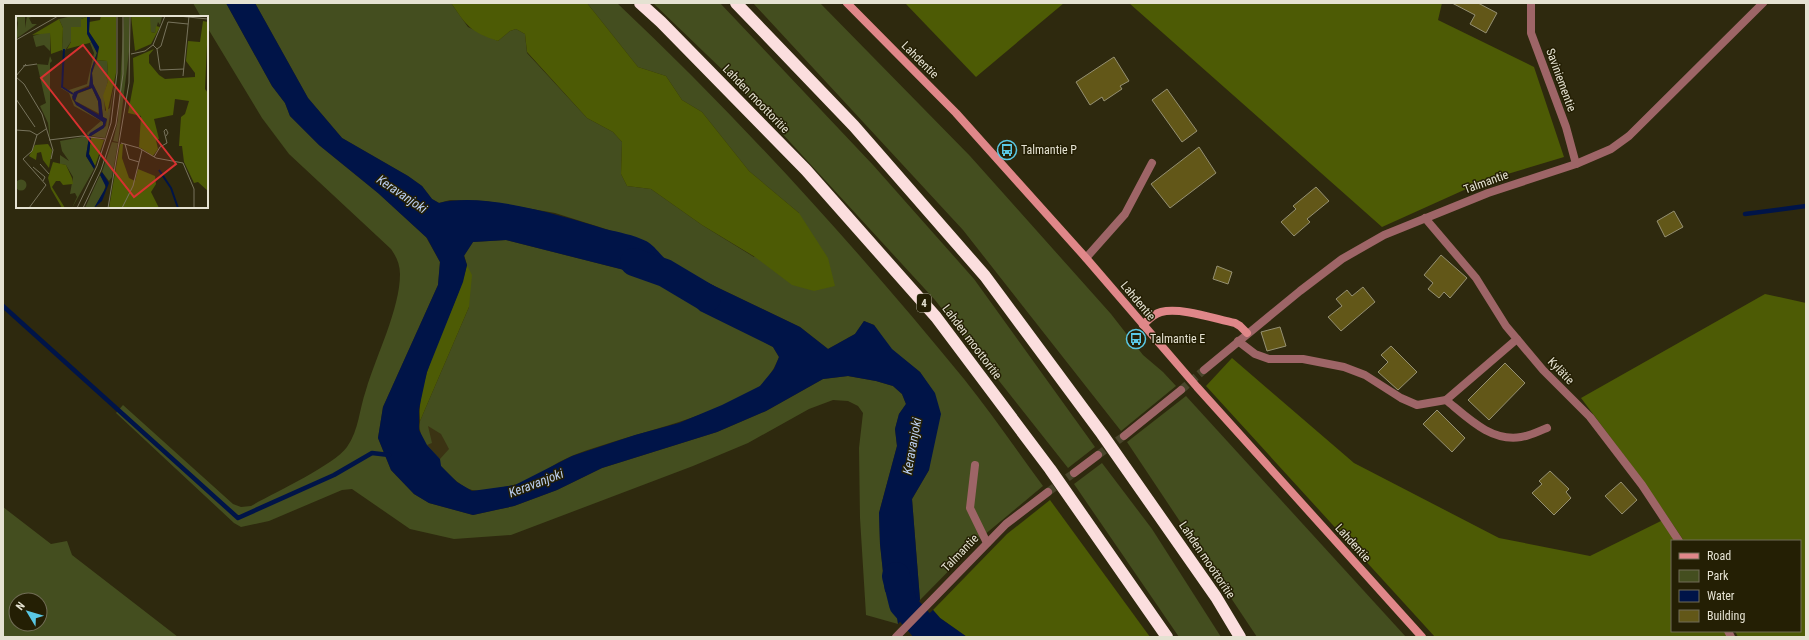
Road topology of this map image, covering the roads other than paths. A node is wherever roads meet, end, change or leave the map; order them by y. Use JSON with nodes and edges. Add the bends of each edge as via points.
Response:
{"nodes":[{"id":1,"x":640,"y":3,"type":"edge"},
{"id":2,"x":736,"y":3,"type":"edge"},
{"id":3,"x":846,"y":3,"type":"edge"},
{"id":4,"x":1530,"y":3,"type":"edge"},
{"id":5,"x":1763,"y":3,"type":"edge"},
{"id":6,"x":1152,"y":163,"type":"dead end"},
{"id":7,"x":1576,"y":164,"type":"junction"},
{"id":8,"x":1425,"y":218,"type":"junction"},
{"id":9,"x":1086,"y":258,"type":"junction"},
{"id":10,"x":1143,"y":325,"type":"junction"},
{"id":11,"x":1247,"y":333,"type":"junction"},
{"id":12,"x":1517,"y":339,"type":"junction"},
{"id":13,"x":1238,"y":341,"type":"junction"},
{"id":14,"x":1204,"y":370,"type":"tunnel mouth"},
{"id":15,"x":1181,"y":390,"type":"tunnel mouth"},
{"id":16,"x":1446,"y":400,"type":"junction"},
{"id":17,"x":1547,"y":428,"type":"dead end"},
{"id":18,"x":1124,"y":436,"type":"tunnel mouth"},
{"id":19,"x":1098,"y":455,"type":"tunnel mouth"},
{"id":20,"x":975,"y":465,"type":"dead end"},
{"id":21,"x":1074,"y":473,"type":"tunnel mouth"},
{"id":22,"x":1048,"y":492,"type":"tunnel mouth"},
{"id":23,"x":1678,"y":540,"type":"edge"},
{"id":24,"x":987,"y":543,"type":"junction"},
{"id":25,"x":896,"y":637,"type":"edge"},
{"id":26,"x":1167,"y":637,"type":"edge"},
{"id":27,"x":1240,"y":637,"type":"edge"},
{"id":28,"x":1422,"y":637,"type":"edge"}],
"edges":[{"from":1,"to":26,"type":"highway","name":"Lahden moottoritie","number":"4","via":[[806,170],[936,318],[1050,469]]},
{"from":2,"to":27,"type":"highway","name":"Lahden moottoritie","via":[[854,126],[985,276],[1102,434],[1216,597]]},
{"from":3,"to":9,"type":"main road","name":"Lahdentie","via":[[956,113]]},
{"from":4,"to":7,"type":"street","name":"Saviniementie","via":[[1531,33],[1566,127]]},
{"from":5,"to":7,"type":"street","name":"Talmantie","via":[[1629,136],[1611,149]]},
{"from":6,"to":9,"type":"street","via":[[1125,214]]},
{"from":7,"to":8,"type":"street","name":"Talmantie","via":[[1488,193]]},
{"from":8,"to":11,"type":"street","name":"Talmantie","via":[[1384,235],[1342,259]]},
{"from":8,"to":12,"type":"street","name":"Kylätie","via":[[1476,278]]},
{"from":9,"to":10,"type":"main road","name":"Lahdentie"},
{"from":10,"to":11,"type":"main road","via":[[1160,312],[1179,312],[1235,323]]},
{"from":10,"to":28,"type":"main road","name":"Lahdentie"},
{"from":11,"to":13,"type":"street","name":"Talmantie"},
{"from":12,"to":16,"type":"street"},
{"from":12,"to":23,"type":"street","name":"Kylätie","via":[[1543,370],[1590,417],[1642,485]]},
{"from":13,"to":14,"type":"street","name":"Talmantie"},
{"from":13,"to":16,"type":"street","via":[[1254,354],[1269,359],[1303,359],[1344,367],[1365,375],[1417,405]]},
{"from":15,"to":18,"type":"street"},
{"from":16,"to":17,"type":"street","via":[[1483,429],[1499,436],[1521,437]]},
{"from":19,"to":21,"type":"street"},
{"from":20,"to":24,"type":"street","via":[[970,508]]},
{"from":22,"to":24,"type":"street","name":"Talmantie","via":[[1006,524]]},
{"from":24,"to":25,"type":"street","name":"Talmantie"}]}
